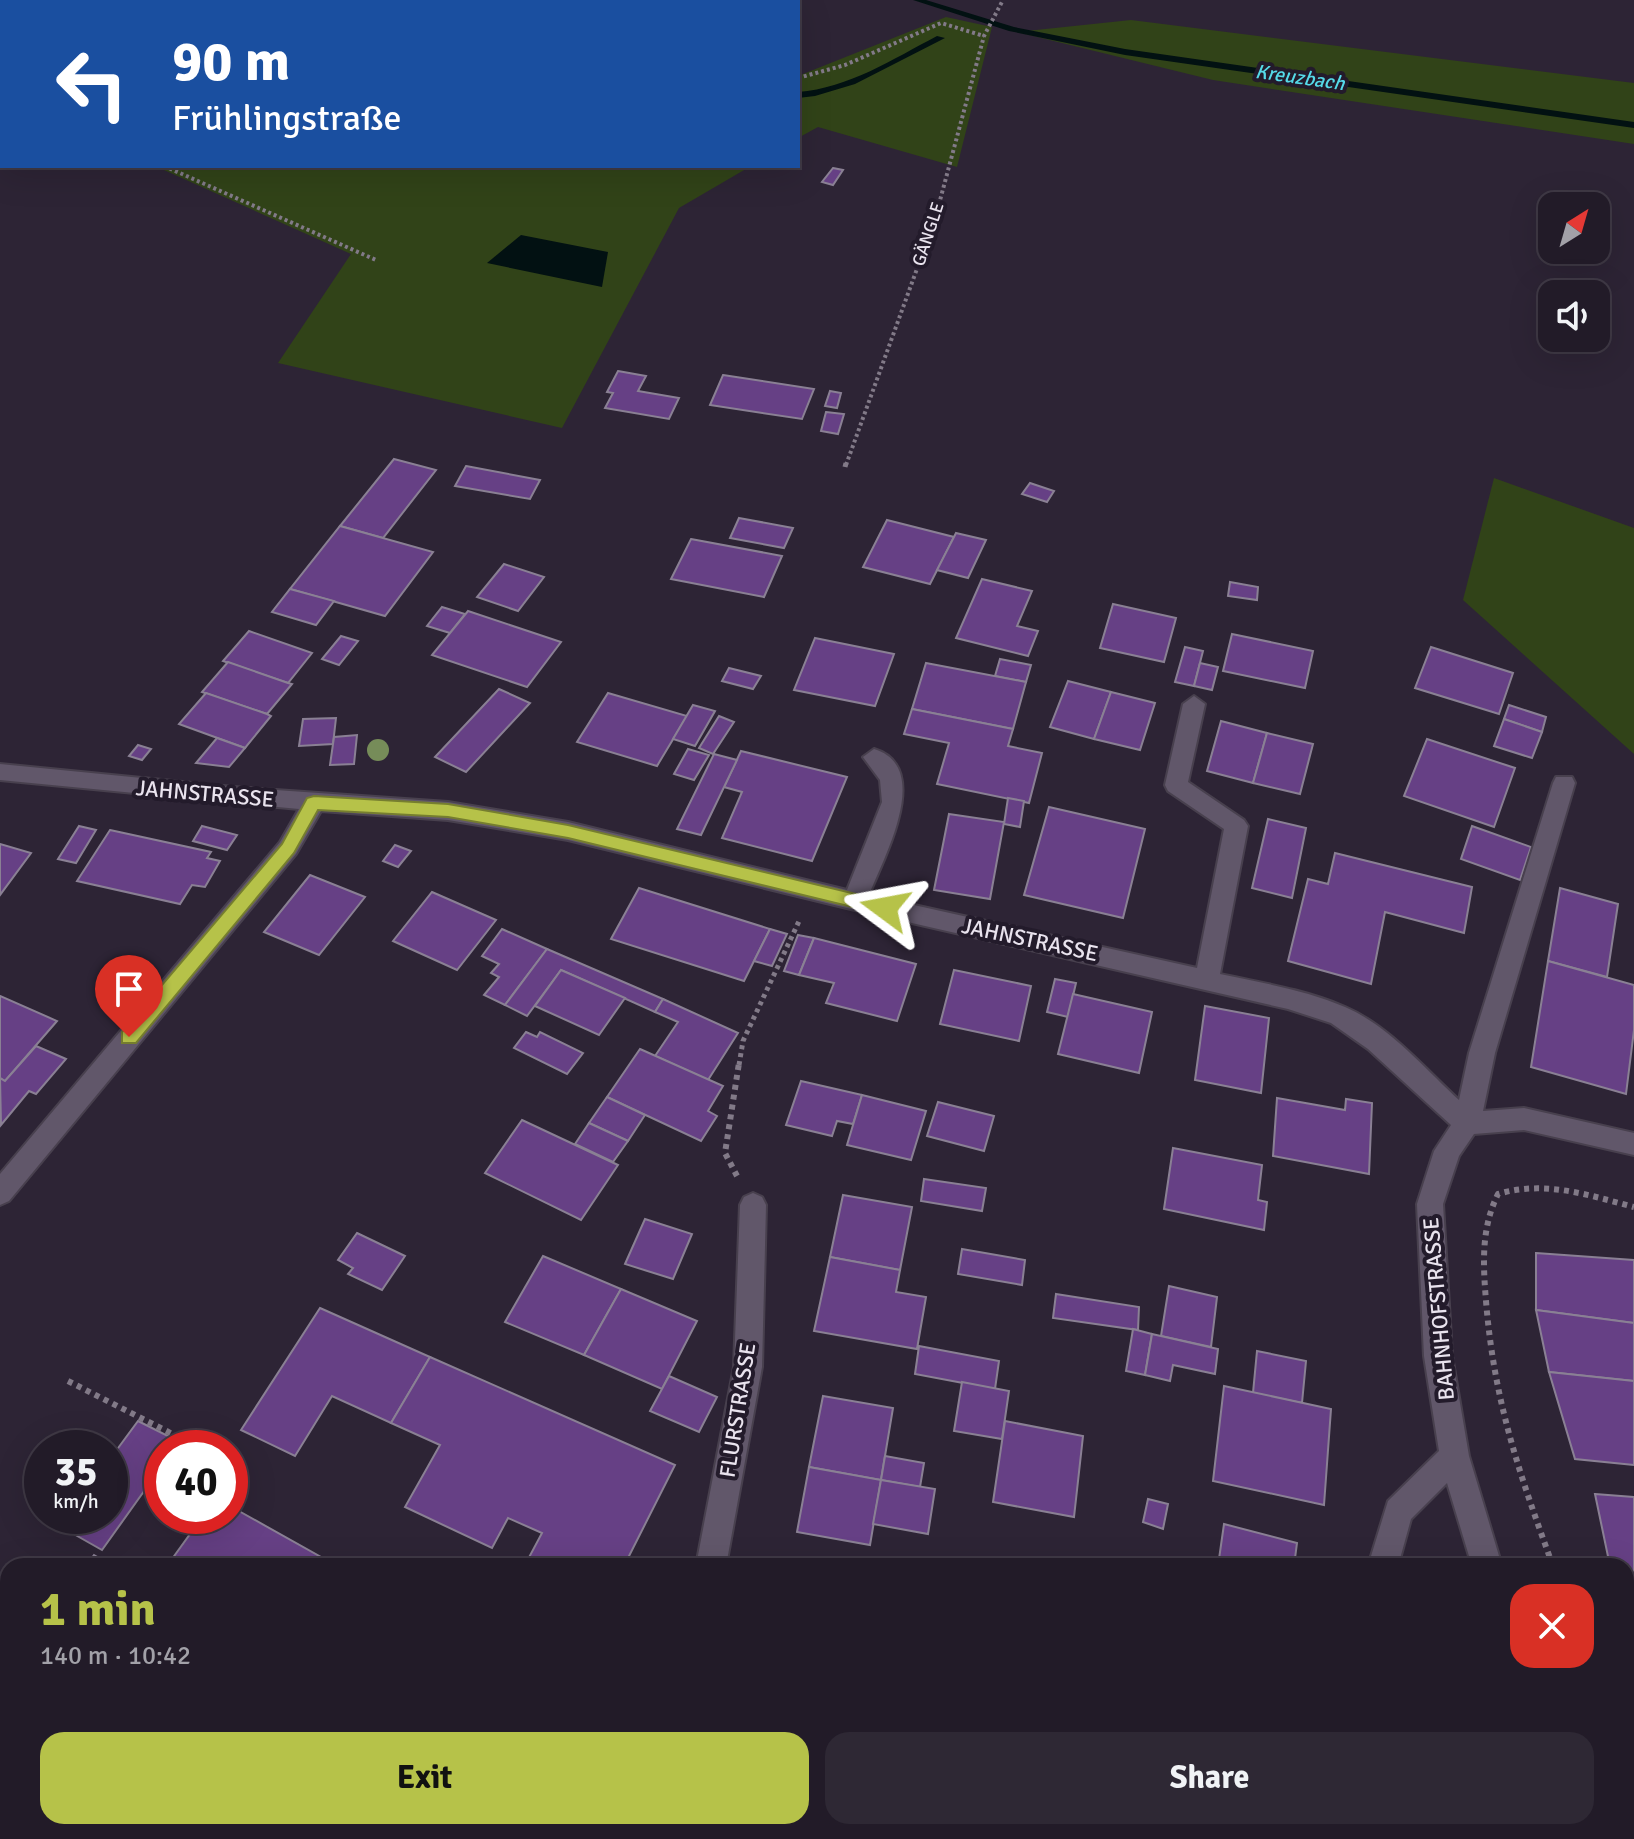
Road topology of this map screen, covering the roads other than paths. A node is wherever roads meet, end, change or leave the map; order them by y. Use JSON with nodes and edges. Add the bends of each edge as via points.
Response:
{"nodes":[{"id":1,"x":1194,"y":704,"type":"dead end"},
{"id":2,"x":874,"y":757,"type":"dead end"},
{"id":3,"x":0,"y":772,"type":"edge"},
{"id":4,"x":1564,"y":783,"type":"dead end"},
{"id":5,"x":314,"y":803,"type":"junction"},
{"id":6,"x":855,"y":901,"type":"junction"},
{"id":7,"x":1207,"y":978,"type":"junction"},
{"id":8,"x":1467,"y":1123,"type":"junction"},
{"id":9,"x":1634,"y":1144,"type":"edge"},
{"id":10,"x":0,"y":1193,"type":"edge"},
{"id":11,"x":753,"y":1205,"type":"road end"},
{"id":12,"x":1454,"y":1456,"type":"junction"},
{"id":13,"x":712,"y":1558,"type":"edge"},
{"id":14,"x":1385,"y":1558,"type":"edge"},
{"id":15,"x":1485,"y":1558,"type":"edge"}],
"edges":[{"from":1,"to":7,"type":"street","via":[[1176,785],[1236,826]]},
{"from":2,"to":6,"type":"street","via":[[891,778],[893,802]]},
{"from":3,"to":5,"type":"street","name":"JAHNSTRASSE"},
{"from":4,"to":8,"type":"street","via":[[1482,1053]]},
{"from":5,"to":6,"type":"street","name":"JAHNSTRASSE","via":[[448,811],[568,831]]},
{"from":5,"to":10,"type":"street","via":[[288,848]]},
{"from":6,"to":7,"type":"street","name":"JAHNSTRASSE"},
{"from":7,"to":8,"type":"street","name":"JAHNSTRASSE","via":[[1339,1015]]},
{"from":8,"to":9,"type":"street","via":[[1524,1119]]},
{"from":8,"to":12,"type":"street","name":"BAHNHOFSTRASSE","via":[[1447,1151],[1430,1204],[1438,1356]]},
{"from":11,"to":13,"type":"street","name":"FLURSTRASSE","via":[[748,1367]]},
{"from":12,"to":14,"type":"street","via":[[1398,1511]]},
{"from":12,"to":15,"type":"street","name":"BAHNHOFSTRASSE"}]}
